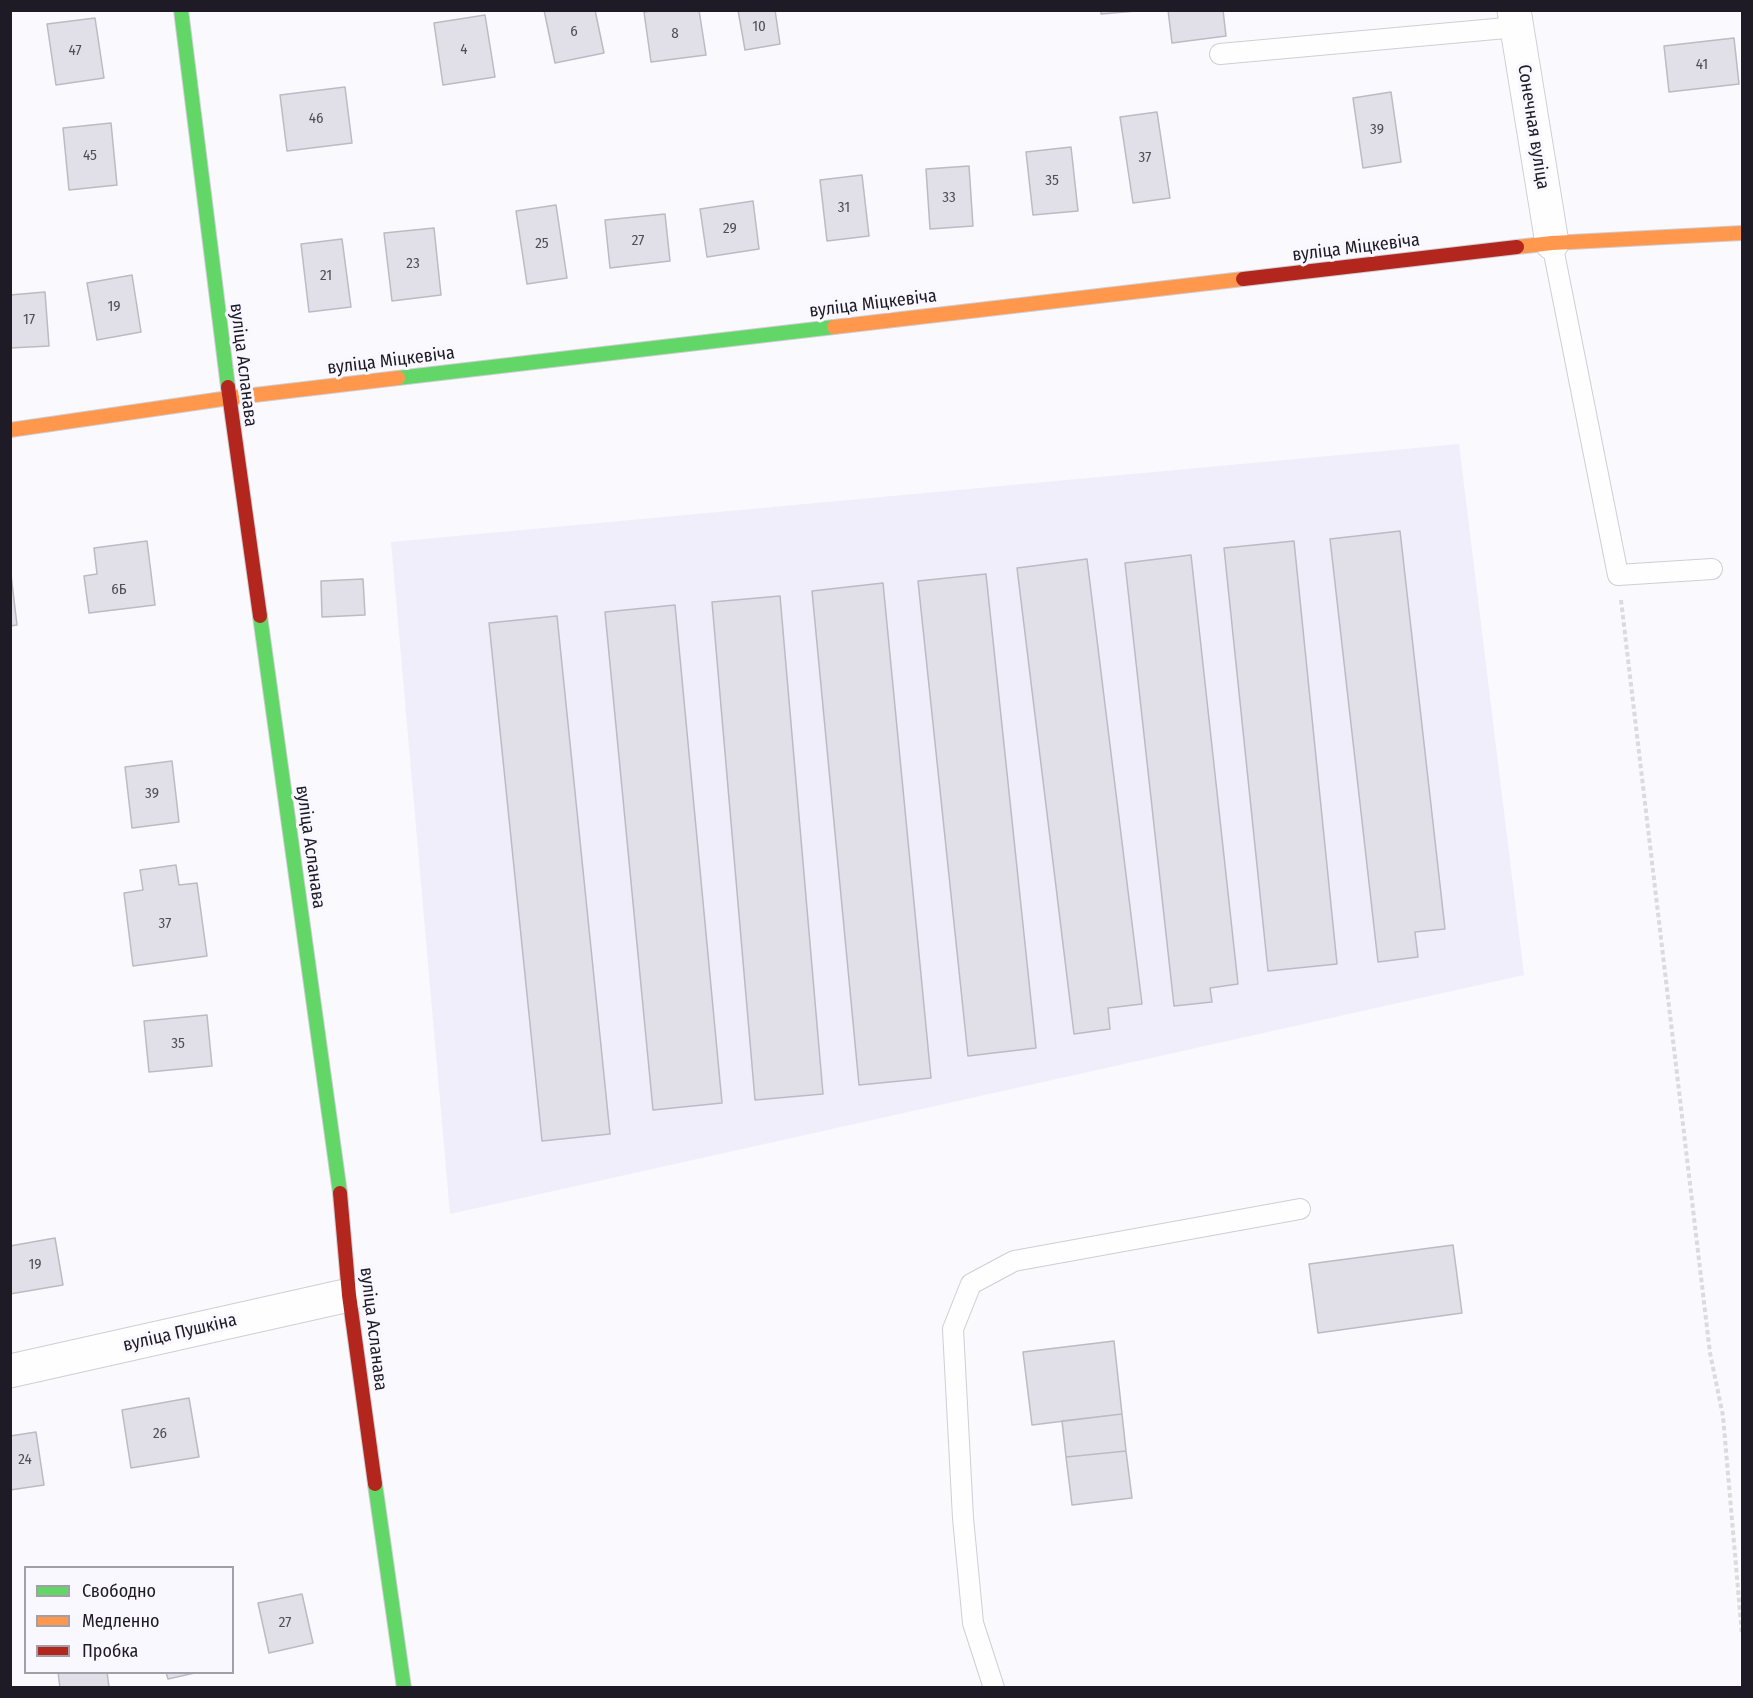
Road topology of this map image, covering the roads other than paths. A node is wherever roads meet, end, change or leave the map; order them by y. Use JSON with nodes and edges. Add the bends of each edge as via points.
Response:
{"nodes":[{"id":1,"x":181,"y":10,"type":"edge"},
{"id":2,"x":1515,"y":19,"type":"edge"},
{"id":3,"x":1220,"y":54,"type":"dead end"},
{"id":4,"x":1743,"y":233,"type":"edge"},
{"id":5,"x":1552,"y":243,"type":"junction"},
{"id":6,"x":229,"y":398,"type":"junction"},
{"id":7,"x":10,"y":430,"type":"edge"},
{"id":8,"x":1712,"y":569,"type":"dead end"},
{"id":9,"x":1300,"y":1209,"type":"dead end"},
{"id":10,"x":349,"y":1295,"type":"junction"},
{"id":11,"x":10,"y":1371,"type":"edge"},
{"id":12,"x":404,"y":1688,"type":"edge"},
{"id":13,"x":994,"y":1688,"type":"edge"}],
"edges":[{"from":1,"to":6,"type":"street","name":"вуліца Асланава"},
{"from":2,"to":3,"type":"lane"},
{"from":2,"to":5,"type":"street","name":"Сонечная вуліца"},
{"from":4,"to":5,"type":"street","name":"вуліца Міцкевіча"},
{"from":5,"to":6,"type":"street","name":"вуліца Міцкевіча"},
{"from":5,"to":8,"type":"lane","via":[[1618,575]]},
{"from":6,"to":7,"type":"street","name":"вуліца Міцкевіча"},
{"from":6,"to":10,"type":"street","name":"вуліца Асланава","via":[[340,1190]]},
{"from":9,"to":13,"type":"lane","via":[[1014,1261],[971,1284],[953,1329],[963,1518],[973,1623]]},
{"from":10,"to":11,"type":"street","name":"вуліца Пушкіна"},
{"from":10,"to":12,"type":"street","name":"вуліца Асланава"}]}
